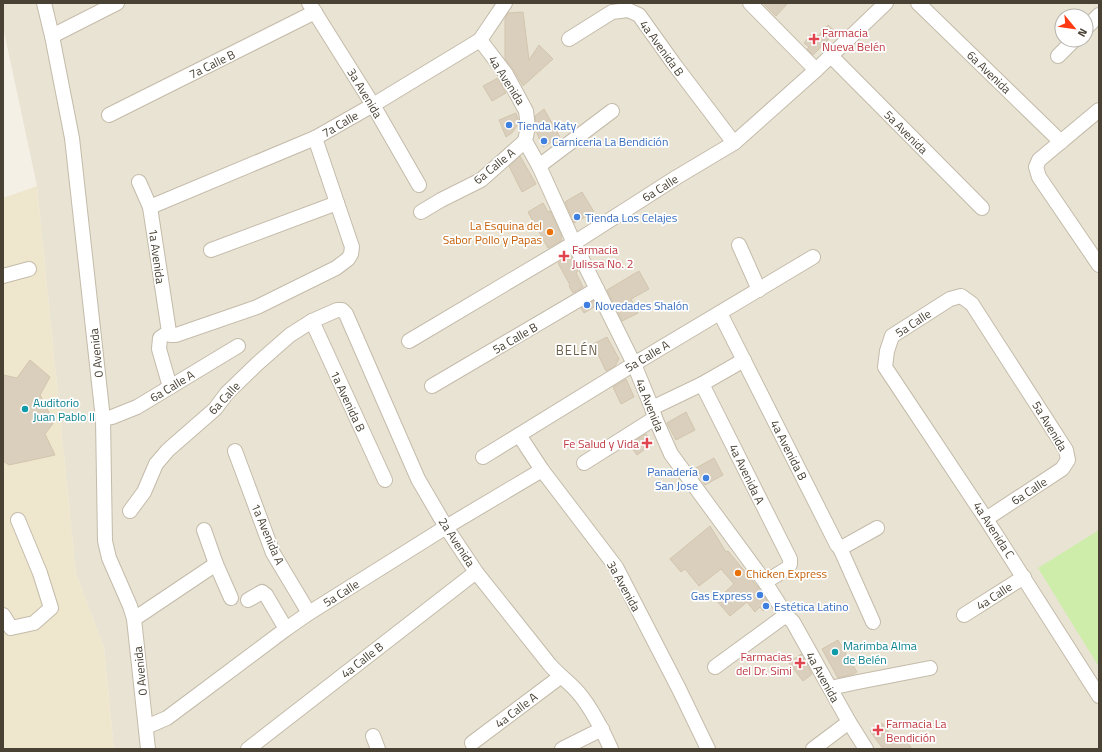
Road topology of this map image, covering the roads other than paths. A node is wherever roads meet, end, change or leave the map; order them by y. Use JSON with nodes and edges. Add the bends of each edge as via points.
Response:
{"nodes":[{"id":1,"x":44,"y":3,"type":"edge"},
{"id":2,"x":117,"y":3,"type":"edge"},
{"id":3,"x":505,"y":3,"type":"edge"},
{"id":4,"x":750,"y":3,"type":"edge"},
{"id":5,"x":918,"y":3,"type":"edge"},
{"id":6,"x":879,"y":5,"type":"edge"},
{"id":7,"x":312,"y":8,"type":"edge"},
{"id":8,"x":52,"y":36,"type":"junction"},
{"id":9,"x":569,"y":39,"type":"dead end"},
{"id":10,"x":480,"y":40,"type":"junction"},
{"id":11,"x":1066,"y":48,"type":"edge"},
{"id":12,"x":831,"y":56,"type":"junction"},
{"id":13,"x":1058,"y":56,"type":"dead end"},
{"id":14,"x":816,"y":70,"type":"junction"},
{"id":15,"x":373,"y":106,"type":"junction"},
{"id":16,"x":1099,"y":110,"type":"edge"},
{"id":17,"x":612,"y":112,"type":"dead end"},
{"id":18,"x":109,"y":115,"type":"dead end"},
{"id":19,"x":315,"y":138,"type":"junction"},
{"id":20,"x":525,"y":141,"type":"junction"},
{"id":21,"x":1061,"y":142,"type":"junction"},
{"id":22,"x":734,"y":143,"type":"junction"},
{"id":23,"x":539,"y":166,"type":"junction"},
{"id":24,"x":139,"y":182,"type":"dead end"},
{"id":25,"x":419,"y":185,"type":"dead end"},
{"id":26,"x":337,"y":203,"type":"junction"},
{"id":27,"x":150,"y":207,"type":"junction"},
{"id":28,"x":982,"y":208,"type":"dead end"},
{"id":29,"x":421,"y":212,"type":"dead end"},
{"id":30,"x":574,"y":243,"type":"junction"},
{"id":31,"x":739,"y":245,"type":"dead end"},
{"id":32,"x":211,"y":250,"type":"dead end"},
{"id":33,"x":813,"y":257,"type":"dead end"},
{"id":34,"x":1099,"y":265,"type":"edge"},
{"id":35,"x":29,"y":269,"type":"dead end"},
{"id":36,"x":3,"y":276,"type":"edge"},
{"id":37,"x":597,"y":289,"type":"junction"},
{"id":38,"x":759,"y":290,"type":"junction"},
{"id":39,"x":961,"y":296,"type":"joint"},
{"id":40,"x":342,"y":310,"type":"joint"},
{"id":41,"x":720,"y":313,"type":"junction"},
{"id":42,"x":312,"y":321,"type":"junction"},
{"id":43,"x":169,"y":332,"type":"junction"},
{"id":44,"x":409,"y":340,"type":"dead end"},
{"id":45,"x":238,"y":346,"type":"dead end"},
{"id":46,"x":744,"y":360,"type":"junction"},
{"id":47,"x":634,"y":364,"type":"junction"},
{"id":48,"x":885,"y":367,"type":"joint"},
{"id":49,"x":702,"y":384,"type":"junction"},
{"id":50,"x":432,"y":386,"type":"dead end"},
{"id":51,"x":170,"y":387,"type":"junction"},
{"id":52,"x":653,"y":413,"type":"junction"},
{"id":53,"x":103,"y":419,"type":"junction"},
{"id":54,"x":519,"y":435,"type":"junction"},
{"id":55,"x":235,"y":450,"type":"dead end"},
{"id":56,"x":483,"y":457,"type":"dead end"},
{"id":57,"x":1068,"y":460,"type":"joint"},
{"id":58,"x":584,"y":463,"type":"dead end"},
{"id":59,"x":542,"y":470,"type":"junction"},
{"id":60,"x":385,"y":480,"type":"dead end"},
{"id":61,"x":130,"y":511,"type":"dead end"},
{"id":62,"x":986,"y":518,"type":"junction"},
{"id":63,"x":18,"y":520,"type":"dead end"},
{"id":64,"x":446,"y":527,"type":"junction"},
{"id":65,"x":877,"y":528,"type":"dead end"},
{"id":66,"x":204,"y":530,"type":"dead end"},
{"id":67,"x":840,"y":548,"type":"junction"},
{"id":68,"x":216,"y":564,"type":"junction"},
{"id":69,"x":476,"y":572,"type":"junction"},
{"id":70,"x":1024,"y":577,"type":"junction"},
{"id":71,"x":765,"y":582,"type":"junction"},
{"id":72,"x":231,"y":598,"type":"dead end"},
{"id":73,"x":248,"y":600,"type":"dead end"},
{"id":74,"x":309,"y":613,"type":"junction"},
{"id":75,"x":3,"y":615,"type":"edge"},
{"id":76,"x":786,"y":615,"type":"junction"},
{"id":77,"x":964,"y":615,"type":"dead end"},
{"id":78,"x":134,"y":618,"type":"junction"},
{"id":79,"x":874,"y":622,"type":"dead end"},
{"id":80,"x":286,"y":629,"type":"junction"},
{"id":81,"x":715,"y":667,"type":"dead end"},
{"id":82,"x":930,"y":668,"type":"dead end"},
{"id":83,"x":560,"y":677,"type":"junction"},
{"id":84,"x":830,"y":688,"type":"junction"},
{"id":85,"x":1099,"y":696,"type":"edge"},
{"id":86,"x":849,"y":722,"type":"junction"},
{"id":87,"x":146,"y":727,"type":"junction"},
{"id":88,"x":602,"y":729,"type":"junction"},
{"id":89,"x":373,"y":736,"type":"dead end"},
{"id":90,"x":472,"y":743,"type":"dead end"},
{"id":91,"x":148,"y":749,"type":"edge"},
{"id":92,"x":248,"y":749,"type":"edge"},
{"id":93,"x":378,"y":749,"type":"edge"},
{"id":94,"x":562,"y":749,"type":"edge"},
{"id":95,"x":611,"y":749,"type":"edge"},
{"id":96,"x":708,"y":749,"type":"edge"},
{"id":97,"x":813,"y":749,"type":"edge"},
{"id":98,"x":866,"y":749,"type":"edge"}],
"edges":[{"from":1,"to":8,"type":"street","name":"0 Avenida"},
{"from":2,"to":8,"type":"street"},
{"from":3,"to":10,"type":"street","name":"7a Calle"},
{"from":4,"to":14,"type":"street"},
{"from":5,"to":21,"type":"street","name":"6a Avenida"},
{"from":6,"to":12,"type":"street","name":"6a Calle"},
{"from":7,"to":15,"type":"street","name":"3a Avenida"},
{"from":7,"to":18,"type":"street","name":"7a Calle B"},
{"from":8,"to":53,"type":"street","name":"0 Avenida","via":[[72,138]]},
{"from":9,"to":22,"type":"street","name":"4a Avenida B","via":[[612,12],[628,10],[638,15]]},
{"from":10,"to":15,"type":"street","name":"7a Calle"},
{"from":10,"to":20,"type":"street","name":"4a Avenida","via":[[506,74],[526,111],[528,127]]},
{"from":11,"to":13,"type":"street"},
{"from":12,"to":14,"type":"street","name":"6a Calle"},
{"from":12,"to":28,"type":"street","name":"5a Avenida"},
{"from":14,"to":22,"type":"street","name":"6a Calle"},
{"from":15,"to":19,"type":"street","name":"7a Calle"},
{"from":15,"to":25,"type":"street","name":"3a Avenida"},
{"from":16,"to":21,"type":"street"},
{"from":17,"to":23,"type":"street"},
{"from":19,"to":26,"type":"street"},
{"from":19,"to":27,"type":"street","name":"7a Calle"},
{"from":20,"to":23,"type":"street","name":"4a Avenida"},
{"from":20,"to":29,"type":"street","name":"6a Calle A","via":[[481,180]]},
{"from":21,"to":34,"type":"street","via":[[1039,160],[1036,167],[1039,177]]},
{"from":22,"to":30,"type":"street","name":"6a Calle"},
{"from":23,"to":30,"type":"street","name":"4a Avenida"},
{"from":24,"to":27,"type":"street","name":"1a Avenida"},
{"from":26,"to":32,"type":"street"},
{"from":26,"to":43,"type":"street","via":[[352,247],[348,259],[336,268],[257,307],[176,335]]},
{"from":27,"to":43,"type":"street","name":"1a Avenida"},
{"from":30,"to":37,"type":"street","name":"4a Avenida"},
{"from":30,"to":44,"type":"street","name":"6a Calle"},
{"from":31,"to":38,"type":"street"},
{"from":33,"to":38,"type":"street","name":"5a Calle A"},
{"from":35,"to":36,"type":"street"},
{"from":37,"to":47,"type":"street","name":"4a Avenida"},
{"from":37,"to":50,"type":"street","name":"5a Calle B"},
{"from":38,"to":41,"type":"street","name":"5a Calle A"},
{"from":39,"to":48,"type":"street","name":"5a Calle","via":[[950,299],[892,336]]},
{"from":39,"to":57,"type":"street","name":"5a Avenida","via":[[972,304],[1066,450]]},
{"from":40,"to":42,"type":"street","name":"6a Calle"},
{"from":40,"to":64,"type":"street","name":"2a Avenida","via":[[346,314],[418,479]]},
{"from":41,"to":46,"type":"street","name":"4a Avenida B"},
{"from":41,"to":47,"type":"street","name":"5a Calle A"},
{"from":42,"to":60,"type":"street","name":"1a Avenida B"},
{"from":42,"to":61,"type":"street","name":"6a Calle","via":[[290,335],[257,364],[227,393],[215,409],[168,450],[156,464],[144,492]]},
{"from":43,"to":51,"type":"street","via":[[160,338],[159,349]]},
{"from":45,"to":51,"type":"street","name":"6a Calle A"},
{"from":46,"to":49,"type":"street"},
{"from":46,"to":67,"type":"street","name":"4a Avenida B"},
{"from":47,"to":52,"type":"street","name":"4a Avenida"},
{"from":47,"to":54,"type":"street","name":"5a Calle A"},
{"from":48,"to":62,"type":"street","name":"4a Avenida C"},
{"from":49,"to":52,"type":"street"},
{"from":49,"to":71,"type":"street","name":"4a Avenida A","via":[[790,560],[788,568]]},
{"from":51,"to":53,"type":"street","name":"6a Calle A","via":[[137,407]]},
{"from":52,"to":58,"type":"street"},
{"from":52,"to":71,"type":"street","name":"4a Avenida","via":[[671,454]]},
{"from":53,"to":78,"type":"street","name":"0 Avenida","via":[[105,541],[109,558]]},
{"from":54,"to":56,"type":"street","name":"5a Calle A"},
{"from":54,"to":59,"type":"street","name":"3a Avenida"},
{"from":55,"to":74,"type":"street","name":"1a Avenida A","via":[[273,553]]},
{"from":57,"to":62,"type":"street","name":"6a Calle","via":[[1062,469]]},
{"from":59,"to":64,"type":"street","name":"5a Calle"},
{"from":59,"to":96,"type":"street","name":"3a Avenida","via":[[616,567]]},
{"from":62,"to":70,"type":"street","name":"4a Avenida C"},
{"from":63,"to":75,"type":"street","via":[[51,608],[34,623],[11,628]]},
{"from":64,"to":69,"type":"street","name":"2a Avenida"},
{"from":64,"to":74,"type":"street","name":"5a Calle"},
{"from":65,"to":67,"type":"street"},
{"from":66,"to":68,"type":"street"},
{"from":67,"to":79,"type":"street","name":"4a Avenida B"},
{"from":68,"to":72,"type":"street"},
{"from":68,"to":78,"type":"street"},
{"from":69,"to":83,"type":"street","name":"2a Avenida"},
{"from":69,"to":92,"type":"street","name":"4a Calle B"},
{"from":70,"to":77,"type":"street","name":"4a Calle"},
{"from":70,"to":85,"type":"street","name":"4a Avenida C"},
{"from":71,"to":76,"type":"street","name":"4a Avenida"},
{"from":73,"to":80,"type":"street","via":[[262,592],[266,595]]},
{"from":74,"to":80,"type":"street","name":"5a Calle"},
{"from":76,"to":81,"type":"street"},
{"from":76,"to":84,"type":"street","name":"4a Avenida","via":[[793,622]]},
{"from":78,"to":87,"type":"street","name":"0 Avenida"},
{"from":80,"to":87,"type":"street","name":"5a Calle","via":[[167,718]]},
{"from":82,"to":84,"type":"street"},
{"from":83,"to":88,"type":"street","name":"2a Avenida","via":[[575,689]]},
{"from":83,"to":90,"type":"street","name":"4a Calle A"},
{"from":84,"to":86,"type":"street","name":"4a Avenida"},
{"from":86,"to":97,"type":"street"},
{"from":86,"to":98,"type":"street","name":"4a Avenida"},
{"from":87,"to":91,"type":"street","name":"0 Avenida"},
{"from":88,"to":94,"type":"street"},
{"from":88,"to":95,"type":"street","name":"2a Avenida"},
{"from":89,"to":93,"type":"street"}]}
